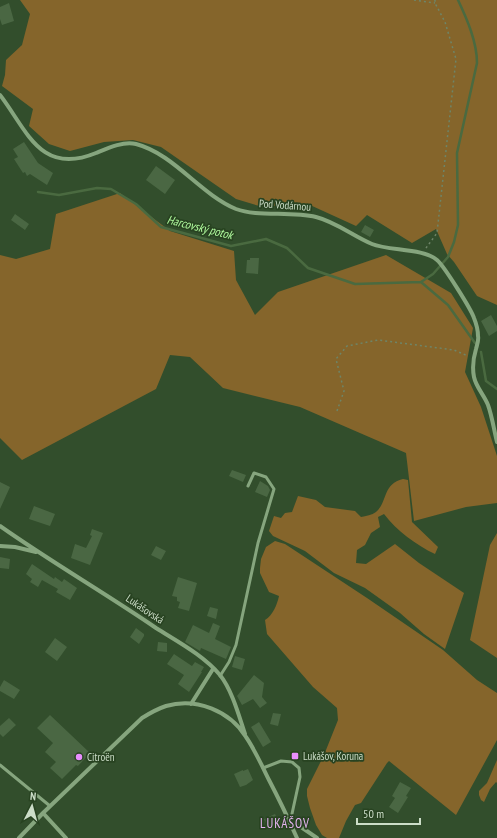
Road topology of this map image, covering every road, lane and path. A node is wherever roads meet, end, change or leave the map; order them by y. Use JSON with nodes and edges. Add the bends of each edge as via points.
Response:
{"nodes":[{"id":1,"x":414,"y":0,"type":"edge"},
{"id":2,"x":435,"y":0,"type":"edge"},
{"id":3,"x":435,"y":3,"type":"junction"},
{"id":4,"x":0,"y":95,"type":"edge"},
{"id":5,"x":421,"y":253,"type":"junction"},
{"id":6,"x":473,"y":358,"type":"junction"},
{"id":7,"x":337,"y":412,"type":"dead end"},
{"id":8,"x":497,"y":442,"type":"edge"},
{"id":9,"x":248,"y":486,"type":"dead end"},
{"id":10,"x":0,"y":526,"type":"edge"},
{"id":11,"x":0,"y":546,"type":"edge"},
{"id":12,"x":38,"y":553,"type":"junction"},
{"id":13,"x":213,"y":669,"type":"junction"},
{"id":14,"x":220,"y":676,"type":"junction"},
{"id":15,"x":191,"y":704,"type":"junction"},
{"id":16,"x":246,"y":736,"type":"junction"},
{"id":17,"x":0,"y":764,"type":"edge"},
{"id":18,"x":263,"y":768,"type":"junction"},
{"id":19,"x":50,"y":806,"type":"junction"},
{"id":20,"x":43,"y":813,"type":"junction"},
{"id":21,"x":290,"y":823,"type":"junction"},
{"id":22,"x":18,"y":838,"type":"edge"},
{"id":23,"x":66,"y":838,"type":"edge"},
{"id":24,"x":296,"y":838,"type":"edge"},
{"id":25,"x":317,"y":838,"type":"edge"}],
"edges":[{"from":1,"to":3,"type":"path"},
{"from":2,"to":3,"type":"path"},
{"from":3,"to":5,"type":"path","via":[[445,22],[456,59],[437,233]]},
{"from":4,"to":5,"type":"street","name":"Pod Vodárnou","via":[[25,133],[38,148],[48,154],[69,159],[91,155],[120,144],[144,146],[226,204],[237,209],[317,217],[373,245]]},
{"from":5,"to":6,"type":"street","name":"Pod Vodárnou","via":[[436,259],[441,265],[474,318],[479,337]]},
{"from":6,"to":7,"type":"path","via":[[454,350],[378,340],[347,346],[336,359],[344,391]]},
{"from":6,"to":8,"type":"street","name":"Pod Vodárnou","via":[[474,380],[488,405]]},
{"from":9,"to":14,"type":"lane","via":[[254,474],[266,477],[274,489],[258,543],[236,644]]},
{"from":10,"to":12,"type":"street","name":"Lukášovská"},
{"from":11,"to":12,"type":"street"},
{"from":12,"to":13,"type":"street","name":"Lukášovská","via":[[120,603],[199,656]]},
{"from":13,"to":14,"type":"street","name":"Lukášovská"},
{"from":13,"to":15,"type":"street"},
{"from":14,"to":16,"type":"street","name":"Lukášovská","via":[[233,699]]},
{"from":15,"to":16,"type":"street","via":[[210,707],[221,713]]},
{"from":15,"to":19,"type":"street","via":[[177,703],[142,718]]},
{"from":16,"to":18,"type":"street"},
{"from":17,"to":19,"type":"lane"},
{"from":18,"to":21,"type":"street"},
{"from":18,"to":21,"type":"lane","via":[[280,761],[292,762],[299,768],[300,777]]},
{"from":19,"to":20,"type":"street"},
{"from":20,"to":22,"type":"street"},
{"from":20,"to":23,"type":"street"},
{"from":21,"to":24,"type":"street"},
{"from":21,"to":25,"type":"street"}]}
